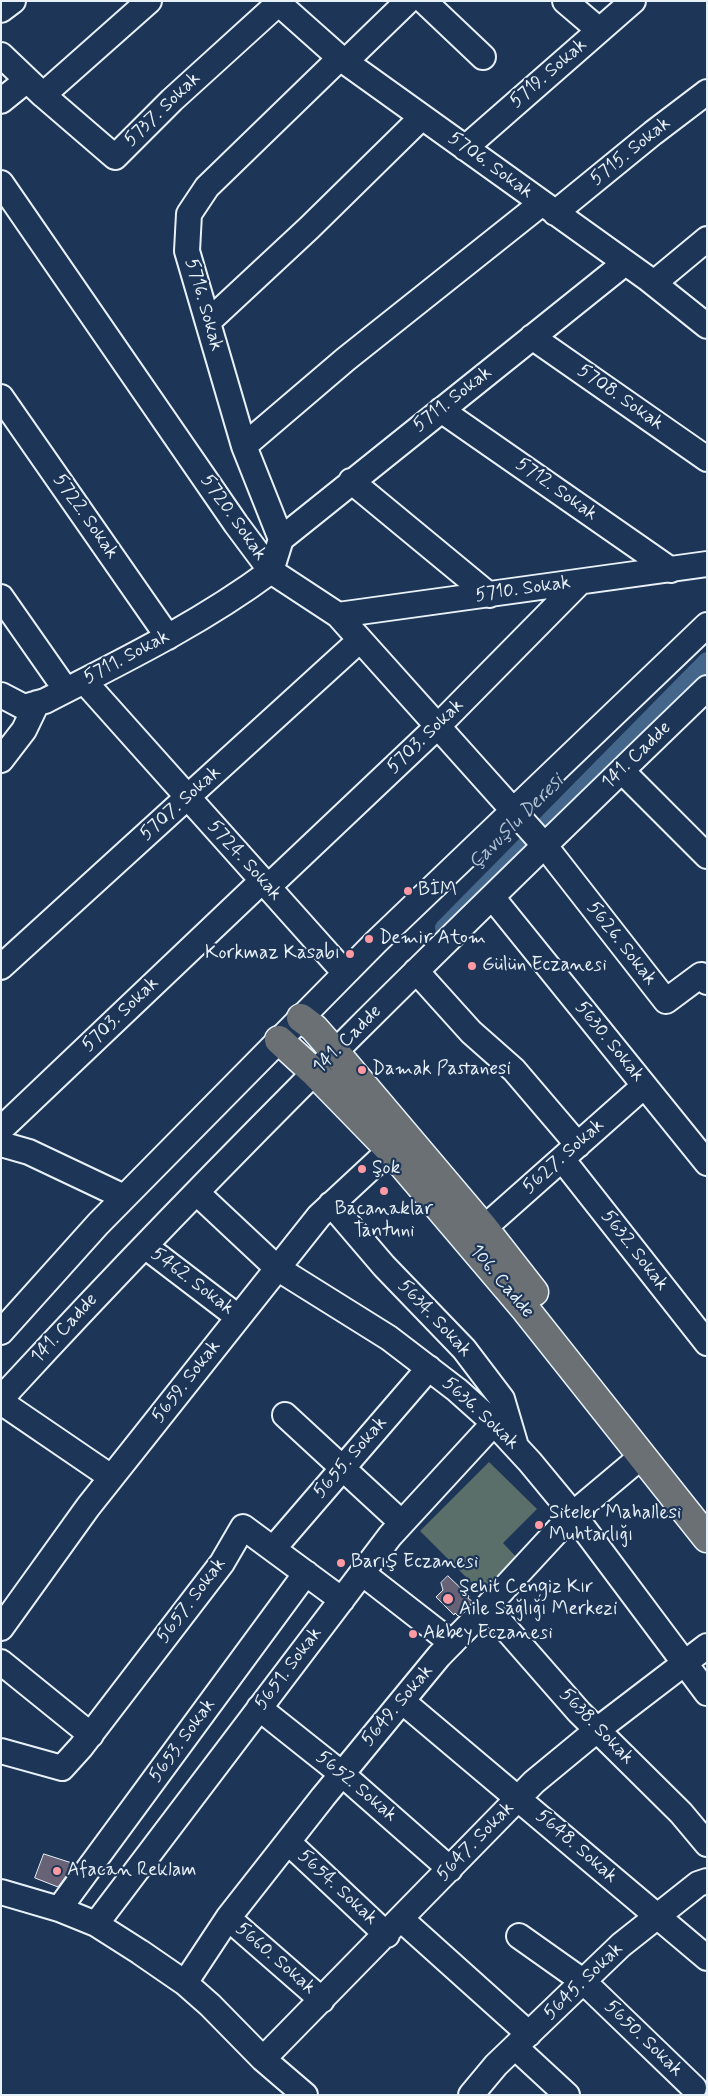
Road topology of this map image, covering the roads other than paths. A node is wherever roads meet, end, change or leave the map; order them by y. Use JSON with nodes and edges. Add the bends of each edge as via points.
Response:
{"nodes":[{"id":1,"x":13,"y":1,"type":"edge"},
{"id":2,"x":149,"y":1,"type":"edge"},
{"id":3,"x":408,"y":1,"type":"edge"},
{"id":4,"x":424,"y":1,"type":"edge"},
{"id":5,"x":565,"y":1,"type":"edge"},
{"id":6,"x":633,"y":1,"type":"edge"},
{"id":7,"x":278,"y":2,"type":"edge"},
{"id":8,"x":1,"y":10,"type":"edge"},
{"id":9,"x":599,"y":30,"type":"junction"},
{"id":10,"x":1,"y":55,"type":"edge"},
{"id":11,"x":482,"y":57,"type":"dead end"},
{"id":12,"x":342,"y":60,"type":"junction"},
{"id":13,"x":35,"y":88,"type":"junction"},
{"id":14,"x":707,"y":92,"type":"edge"},
{"id":15,"x":1,"y":101,"type":"edge"},
{"id":16,"x":422,"y":117,"type":"junction"},
{"id":17,"x":465,"y":148,"type":"junction"},
{"id":18,"x":1,"y":184,"type":"edge"},
{"id":19,"x":549,"y":208,"type":"junction"},
{"id":20,"x":707,"y":239,"type":"edge"},
{"id":21,"x":625,"y":263,"type":"junction"},
{"id":22,"x":654,"y":283,"type":"junction"},
{"id":23,"x":208,"y":322,"type":"junction"},
{"id":24,"x":707,"y":326,"type":"edge"},
{"id":25,"x":532,"y":337,"type":"junction"},
{"id":26,"x":1,"y":397,"type":"edge"},
{"id":27,"x":441,"y":410,"type":"junction"},
{"id":28,"x":244,"y":446,"type":"junction"},
{"id":29,"x":707,"y":459,"type":"edge"},
{"id":30,"x":351,"y":481,"type":"junction"},
{"id":31,"x":281,"y":538,"type":"junction"},
{"id":32,"x":707,"y":564,"type":"edge"},
{"id":33,"x":671,"y":570,"type":"junction"},
{"id":34,"x":271,"y":571,"type":"junction"},
{"id":35,"x":578,"y":583,"type":"junction"},
{"id":36,"x":488,"y":595,"type":"junction"},
{"id":37,"x":1,"y":597,"type":"edge"},
{"id":38,"x":338,"y":615,"type":"junction"},
{"id":39,"x":707,"y":625,"type":"edge"},
{"id":40,"x":168,"y":637,"type":"junction"},
{"id":41,"x":360,"y":640,"type":"junction"},
{"id":42,"x":75,"y":686,"type":"junction"},
{"id":43,"x":707,"y":688,"type":"edge"},
{"id":44,"x":1,"y":695,"type":"edge"},
{"id":45,"x":36,"y":703,"type":"junction"},
{"id":46,"x":437,"y":727,"type":"junction"},
{"id":47,"x":1,"y":760,"type":"edge"},
{"id":48,"x":622,"y":771,"type":"junction"},
{"id":49,"x":188,"y":798,"type":"junction"},
{"id":50,"x":514,"y":811,"type":"junction"},
{"id":51,"x":544,"y":846,"type":"junction"},
{"id":52,"x":707,"y":856,"type":"edge"},
{"id":53,"x":265,"y":884,"type":"junction"},
{"id":54,"x":492,"y":897,"type":"junction"},
{"id":55,"x":1,"y":967,"type":"edge"},
{"id":56,"x":416,"y":971,"type":"junction"},
{"id":57,"x":345,"y":973,"type":"junction"},
{"id":58,"x":707,"y":982,"type":"edge"},
{"id":59,"x":308,"y":1023,"type":"junction"},
{"id":60,"x":284,"y":1045,"type":"junction"},
{"id":61,"x":335,"y":1052,"type":"junction"},
{"id":62,"x":316,"y":1073,"type":"junction"},
{"id":63,"x":644,"y":1086,"type":"junction"},
{"id":64,"x":1,"y":1129,"type":"edge"},
{"id":65,"x":1,"y":1144,"type":"edge"},
{"id":66,"x":390,"y":1150,"type":"junction"},
{"id":67,"x":570,"y":1152,"type":"junction"},
{"id":68,"x":707,"y":1163,"type":"edge"},
{"id":69,"x":197,"y":1193,"type":"junction"},
{"id":70,"x":124,"y":1197,"type":"junction"},
{"id":71,"x":331,"y":1204,"type":"junction"},
{"id":72,"x":484,"y":1228,"type":"junction"},
{"id":73,"x":145,"y":1246,"type":"junction"},
{"id":74,"x":277,"y":1268,"type":"junction"},
{"id":75,"x":238,"y":1317,"type":"junction"},
{"id":76,"x":1,"y":1332,"type":"edge"},
{"id":77,"x":707,"y":1343,"type":"edge"},
{"id":78,"x":429,"y":1368,"type":"junction"},
{"id":79,"x":1,"y":1402,"type":"edge"},
{"id":80,"x":285,"y":1415,"type":"dead end"},
{"id":81,"x":494,"y":1423,"type":"junction"},
{"id":82,"x":516,"y":1446,"type":"junction"},
{"id":83,"x":642,"y":1456,"type":"junction"},
{"id":84,"x":343,"y":1468,"type":"junction"},
{"id":85,"x":111,"y":1477,"type":"junction"},
{"id":86,"x":707,"y":1511,"type":"edge"},
{"id":87,"x":573,"y":1514,"type":"junction"},
{"id":88,"x":402,"y":1523,"type":"junction"},
{"id":89,"x":707,"y":1538,"type":"edge"},
{"id":90,"x":273,"y":1549,"type":"junction"},
{"id":91,"x":306,"y":1573,"type":"junction"},
{"id":92,"x":362,"y":1573,"type":"junction"},
{"id":93,"x":342,"y":1600,"type":"junction"},
{"id":94,"x":487,"y":1607,"type":"junction"},
{"id":95,"x":1,"y":1628,"type":"edge"},
{"id":96,"x":452,"y":1643,"type":"junction"},
{"id":97,"x":707,"y":1646,"type":"edge"},
{"id":98,"x":1,"y":1662,"type":"edge"},
{"id":99,"x":684,"y":1663,"type":"junction"},
{"id":100,"x":707,"y":1693,"type":"edge"},
{"id":101,"x":402,"y":1701,"type":"junction"},
{"id":102,"x":259,"y":1708,"type":"junction"},
{"id":103,"x":597,"y":1730,"type":"junction"},
{"id":104,"x":91,"y":1735,"type":"junction"},
{"id":105,"x":1,"y":1751,"type":"edge"},
{"id":106,"x":342,"y":1774,"type":"junction"},
{"id":107,"x":519,"y":1798,"type":"junction"},
{"id":108,"x":288,"y":1842,"type":"junction"},
{"id":109,"x":707,"y":1844,"type":"edge"},
{"id":110,"x":450,"y":1869,"type":"junction"},
{"id":111,"x":707,"y":1881,"type":"edge"},
{"id":112,"x":1,"y":1892,"type":"edge"},
{"id":113,"x":59,"y":1909,"type":"junction"},
{"id":114,"x":657,"y":1916,"type":"junction"},
{"id":115,"x":228,"y":1918,"type":"junction"},
{"id":116,"x":96,"y":1924,"type":"junction"},
{"id":117,"x":394,"y":1927,"type":"junction"},
{"id":118,"x":519,"y":1936,"type":"dead end"},
{"id":119,"x":707,"y":1958,"type":"edge"},
{"id":120,"x":584,"y":1982,"type":"junction"},
{"id":121,"x":185,"y":1983,"type":"junction"},
{"id":122,"x":322,"y":2000,"type":"junction"},
{"id":123,"x":522,"y":2041,"type":"junction"},
{"id":124,"x":263,"y":2059,"type":"junction"},
{"id":125,"x":696,"y":2091,"type":"edge"},
{"id":126,"x":305,"y":2095,"type":"edge"},
{"id":127,"x":471,"y":2095,"type":"edge"},
{"id":128,"x":567,"y":2095,"type":"edge"}],
"edges":[{"from":1,"to":8,"type":"street"},
{"from":2,"to":13,"type":"street"},
{"from":3,"to":12,"type":"street","name":"5716. Sokak"},
{"from":4,"to":11,"type":"street"},
{"from":5,"to":9,"type":"street"},
{"from":6,"to":9,"type":"street","name":"5719. Sokak"},
{"from":7,"to":12,"type":"street","name":"5706. Sokak"},
{"from":7,"to":13,"type":"street","name":"5737. Sokak","via":[[115,157]]},
{"from":9,"to":17,"type":"street","name":"5719. Sokak"},
{"from":10,"to":13,"type":"street","name":"5737. Sokak"},
{"from":12,"to":16,"type":"street","name":"5706. Sokak"},
{"from":12,"to":23,"type":"street","name":"5716. Sokak","via":[[206,187],[189,214],[187,251]]},
{"from":13,"to":15,"type":"street"},
{"from":14,"to":19,"type":"street","name":"5715. Sokak"},
{"from":16,"to":17,"type":"street","name":"5706. Sokak"},
{"from":16,"to":23,"type":"street"},
{"from":17,"to":19,"type":"street","name":"5706. Sokak"},
{"from":18,"to":34,"type":"street","name":"5720. Sokak"},
{"from":19,"to":21,"type":"street","name":"5706. Sokak"},
{"from":19,"to":28,"type":"street","name":"5715. Sokak","via":[[346,358]]},
{"from":20,"to":22,"type":"street"},
{"from":21,"to":22,"type":"street","name":"5706. Sokak"},
{"from":21,"to":25,"type":"street","name":"5711. Sokak"},
{"from":22,"to":24,"type":"street","name":"5706. Sokak"},
{"from":23,"to":28,"type":"street","name":"5716. Sokak"},
{"from":25,"to":27,"type":"street","name":"5711. Sokak"},
{"from":25,"to":29,"type":"street","name":"5708. Sokak"},
{"from":26,"to":40,"type":"street","name":"5722. Sokak"},
{"from":27,"to":30,"type":"street","name":"5711. Sokak"},
{"from":27,"to":33,"type":"street","name":"5712. Sokak"},
{"from":28,"to":31,"type":"street","name":"5716. Sokak"},
{"from":30,"to":31,"type":"street","name":"5711. Sokak"},
{"from":30,"to":36,"type":"street"},
{"from":31,"to":34,"type":"street"},
{"from":32,"to":33,"type":"street","name":"5710. Sokak"},
{"from":33,"to":35,"type":"street","name":"5710. Sokak"},
{"from":34,"to":38,"type":"street","name":"5720. Sokak"},
{"from":34,"to":40,"type":"street","name":"5711. Sokak"},
{"from":35,"to":36,"type":"street","name":"5710. Sokak"},
{"from":35,"to":46,"type":"street","name":"5703. Sokak"},
{"from":36,"to":38,"type":"street","name":"5710. Sokak"},
{"from":37,"to":42,"type":"street","name":"5724. Sokak"},
{"from":38,"to":41,"type":"street","name":"5720. Sokak"},
{"from":39,"to":50,"type":"street"},
{"from":40,"to":42,"type":"street","name":"5711. Sokak"},
{"from":41,"to":46,"type":"street","name":"5720. Sokak"},
{"from":41,"to":49,"type":"street","name":"5707. Sokak"},
{"from":42,"to":45,"type":"street","name":"5711. Sokak"},
{"from":42,"to":49,"type":"street","name":"5724. Sokak"},
{"from":43,"to":48,"type":"street","name":"141. Cadde"},
{"from":44,"to":45,"type":"street","via":[[24,707]]},
{"from":45,"to":47,"type":"street","via":[[24,730]]},
{"from":46,"to":50,"type":"street","name":"5720. Sokak"},
{"from":46,"to":53,"type":"street","name":"5703. Sokak"},
{"from":48,"to":51,"type":"street","name":"141. Cadde"},
{"from":48,"to":52,"type":"street"},
{"from":49,"to":53,"type":"street","name":"5724. Sokak"},
{"from":49,"to":55,"type":"street","name":"5707. Sokak"},
{"from":50,"to":51,"type":"street","name":"5720. Sokak"},
{"from":50,"to":57,"type":"street"},
{"from":51,"to":54,"type":"street","name":"141. Cadde"},
{"from":51,"to":58,"type":"street","name":"5626. Sokak","via":[[666,1001],[701,976]]},
{"from":53,"to":57,"type":"street","name":"5724. Sokak"},
{"from":53,"to":64,"type":"street","name":"5703. Sokak"},
{"from":54,"to":56,"type":"street","name":"141. Cadde"},
{"from":54,"to":63,"type":"street","name":"5630. Sokak"},
{"from":56,"to":61,"type":"street","name":"141. Cadde"},
{"from":56,"to":67,"type":"street","name":"5632. Sokak","via":[[471,1032],[514,1070]]},
{"from":57,"to":59,"type":"street"},
{"from":59,"to":60,"type":"street"},
{"from":59,"to":61,"type":"main road","name":"106. Cadde"},
{"from":60,"to":62,"type":"main road","name":"106. Cadde"},
{"from":60,"to":70,"type":"street"},
{"from":61,"to":62,"type":"street","name":"141. Cadde"},
{"from":61,"to":72,"type":"main road","name":"106. Cadde"},
{"from":62,"to":66,"type":"main road","name":"106. Cadde"},
{"from":62,"to":69,"type":"street","name":"141. Cadde"},
{"from":63,"to":67,"type":"street","name":"5627. Sokak"},
{"from":63,"to":68,"type":"street","name":"5630. Sokak"},
{"from":65,"to":70,"type":"street","via":[[28,1152]]},
{"from":66,"to":71,"type":"street","name":"5659. Sokak"},
{"from":66,"to":83,"type":"main road","name":"106. Cadde","via":[[526,1310]]},
{"from":67,"to":72,"type":"street","name":"5627. Sokak"},
{"from":67,"to":77,"type":"street","name":"5632. Sokak"},
{"from":69,"to":73,"type":"street","name":"141. Cadde"},
{"from":69,"to":74,"type":"street","name":"5636. Sokak"},
{"from":70,"to":76,"type":"street"},
{"from":71,"to":74,"type":"street","name":"5659. Sokak"},
{"from":71,"to":82,"type":"street","name":"5634. Sokak","via":[[384,1266],[464,1349],[502,1399]]},
{"from":72,"to":86,"type":"main road","name":"106. Cadde"},
{"from":73,"to":75,"type":"street","name":"5462. Sokak"},
{"from":73,"to":79,"type":"street","name":"141. Cadde"},
{"from":74,"to":75,"type":"street","name":"5659. Sokak"},
{"from":74,"to":78,"type":"street","name":"5636. Sokak","via":[[389,1338]]},
{"from":75,"to":85,"type":"street","name":"5659. Sokak"},
{"from":78,"to":81,"type":"street","name":"5636. Sokak"},
{"from":78,"to":84,"type":"street","name":"5655. Sokak"},
{"from":79,"to":85,"type":"street"},
{"from":80,"to":84,"type":"street"},
{"from":81,"to":82,"type":"street","name":"5636. Sokak"},
{"from":81,"to":88,"type":"street","name":"5651. Sokak"},
{"from":82,"to":87,"type":"street","name":"5636. Sokak"},
{"from":83,"to":87,"type":"street","name":"5649. Sokak"},
{"from":83,"to":89,"type":"main road","name":"106. Cadde"},
{"from":84,"to":88,"type":"street"},
{"from":84,"to":90,"type":"street","name":"5655. Sokak"},
{"from":85,"to":95,"type":"street","name":"5659. Sokak"},
{"from":87,"to":94,"type":"street","name":"5649. Sokak"},
{"from":87,"to":99,"type":"street","name":"5636. Sokak"},
{"from":88,"to":92,"type":"street","name":"5651. Sokak"},
{"from":90,"to":91,"type":"street","name":"5657. Sokak"},
{"from":90,"to":104,"type":"street","name":"5657. Sokak","via":[[243,1526],[222,1563]]},
{"from":91,"to":93,"type":"street","name":"5657. Sokak"},
{"from":91,"to":113,"type":"street","name":"5653. Sokak"},
{"from":92,"to":93,"type":"street","name":"5651. Sokak"},
{"from":92,"to":96,"type":"street"},
{"from":93,"to":102,"type":"street","name":"5651. Sokak"},
{"from":94,"to":96,"type":"street","name":"5649. Sokak"},
{"from":94,"to":103,"type":"street","name":"5638. Sokak"},
{"from":96,"to":101,"type":"street","name":"5649. Sokak"},
{"from":97,"to":99,"type":"street","name":"5647. Sokak"},
{"from":98,"to":104,"type":"street"},
{"from":99,"to":100,"type":"street","name":"5636. Sokak"},
{"from":99,"to":103,"type":"street","name":"5647. Sokak"},
{"from":101,"to":106,"type":"street","name":"5649. Sokak"},
{"from":101,"to":107,"type":"street","name":"5648. Sokak"},
{"from":102,"to":106,"type":"street","name":"5652. Sokak"},
{"from":102,"to":116,"type":"street","name":"5651. Sokak"},
{"from":103,"to":107,"type":"street","name":"5647. Sokak"},
{"from":103,"to":109,"type":"street","name":"5638. Sokak","via":[[681,1813]]},
{"from":104,"to":105,"type":"street","name":"5657. Sokak","via":[[62,1768]]},
{"from":106,"to":108,"type":"street","name":"5649. Sokak"},
{"from":106,"to":110,"type":"street","name":"5652. Sokak"},
{"from":107,"to":110,"type":"street","name":"5647. Sokak"},
{"from":107,"to":114,"type":"street","name":"5648. Sokak"},
{"from":108,"to":115,"type":"street","name":"5649. Sokak"},
{"from":108,"to":117,"type":"street","name":"5654. Sokak"},
{"from":110,"to":117,"type":"street","name":"5647. Sokak"},
{"from":111,"to":114,"type":"street","name":"5645. Sokak","via":[[698,1884]]},
{"from":112,"to":113,"type":"street"},
{"from":113,"to":116,"type":"street"},
{"from":114,"to":119,"type":"street","name":"5648. Sokak"},
{"from":114,"to":120,"type":"street","name":"5645. Sokak","via":[[621,1945]]},
{"from":115,"to":121,"type":"street","name":"5649. Sokak"},
{"from":115,"to":122,"type":"street","name":"5660. Sokak"},
{"from":116,"to":121,"type":"street"},
{"from":117,"to":122,"type":"street","name":"5647. Sokak"},
{"from":117,"to":123,"type":"street","name":"5654. Sokak"},
{"from":118,"to":120,"type":"street","name":"5650. Sokak"},
{"from":120,"to":123,"type":"street","name":"5645. Sokak"},
{"from":120,"to":125,"type":"street","name":"5650. Sokak"},
{"from":121,"to":124,"type":"street"},
{"from":122,"to":124,"type":"street","name":"5647. Sokak"},
{"from":123,"to":127,"type":"street","name":"5645. Sokak"},
{"from":123,"to":128,"type":"street"},
{"from":124,"to":126,"type":"street"}]}
